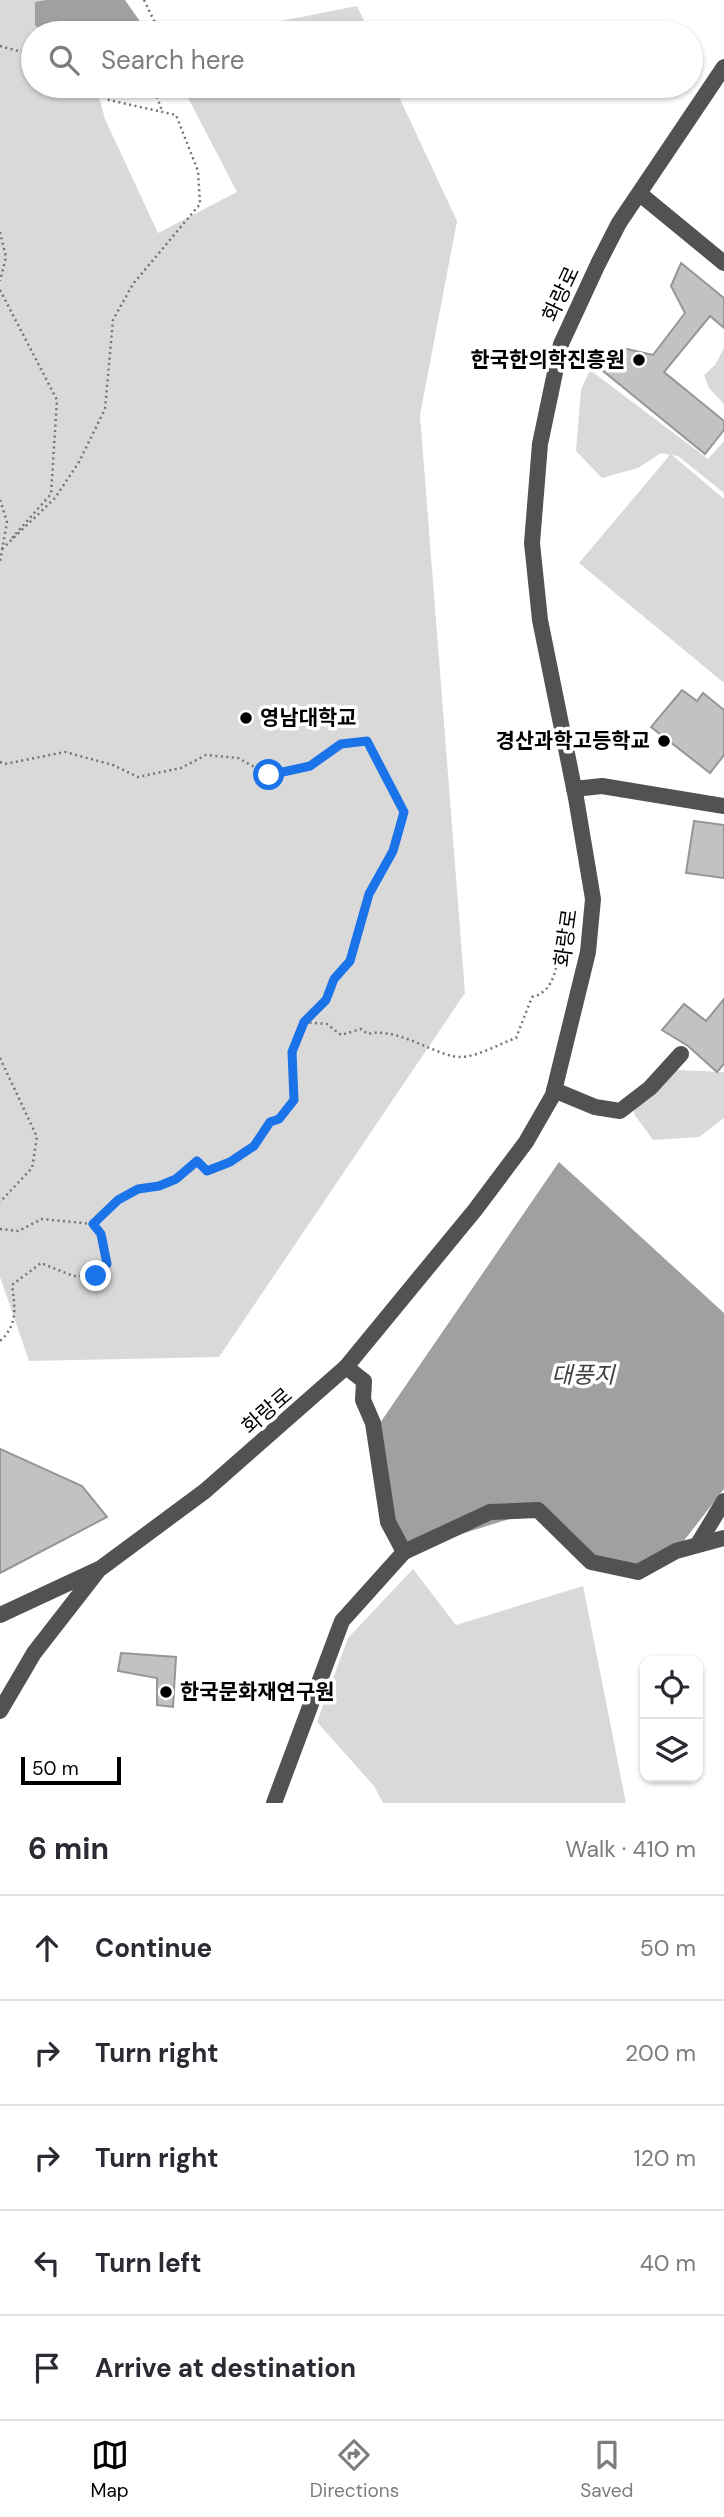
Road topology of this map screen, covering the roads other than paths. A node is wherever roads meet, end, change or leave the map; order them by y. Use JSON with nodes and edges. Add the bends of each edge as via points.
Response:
{"nodes":[{"id":1,"x":724,"y":67,"type":"edge"},
{"id":2,"x":640,"y":194,"type":"junction"},
{"id":3,"x":724,"y":263,"type":"edge"},
{"id":4,"x":574,"y":789,"type":"junction"},
{"id":5,"x":724,"y":806,"type":"edge"},
{"id":6,"x":681,"y":1054,"type":"dead end"},
{"id":7,"x":554,"y":1090,"type":"junction"},
{"id":8,"x":346,"y":1367,"type":"junction"},
{"id":9,"x":724,"y":1501,"type":"edge"},
{"id":10,"x":724,"y":1538,"type":"edge"},
{"id":11,"x":698,"y":1544,"type":"junction"},
{"id":12,"x":404,"y":1552,"type":"junction"},
{"id":13,"x":101,"y":1568,"type":"junction"},
{"id":14,"x":0,"y":1615,"type":"edge"},
{"id":15,"x":0,"y":1711,"type":"edge"},
{"id":16,"x":274,"y":1803,"type":"edge"}],
"edges":[{"from":1,"to":2,"type":"street","name":"화랑로"},
{"from":2,"to":3,"type":"street"},
{"from":2,"to":4,"type":"street","name":"화랑로","via":[[619,223],[561,344],[540,444],[532,543],[540,620]]},
{"from":4,"to":5,"type":"street","via":[[602,786]]},
{"from":4,"to":7,"type":"street","name":"화랑로","via":[[593,899],[588,952]]},
{"from":6,"to":7,"type":"street","via":[[650,1088],[620,1111],[595,1107]]},
{"from":7,"to":8,"type":"street","name":"화랑로","via":[[526,1143]]},
{"from":8,"to":12,"type":"street","via":[[364,1381],[363,1400],[373,1423],[388,1522]]},
{"from":8,"to":13,"type":"street","name":"화랑로","via":[[205,1491]]},
{"from":9,"to":11,"type":"street"},
{"from":10,"to":11,"type":"street"},
{"from":11,"to":12,"type":"street","via":[[638,1572],[591,1562],[538,1510],[490,1511]]},
{"from":12,"to":16,"type":"street","via":[[342,1621]]},
{"from":13,"to":14,"type":"street","name":"화랑로"},
{"from":13,"to":15,"type":"street","via":[[41,1644]]}]}
